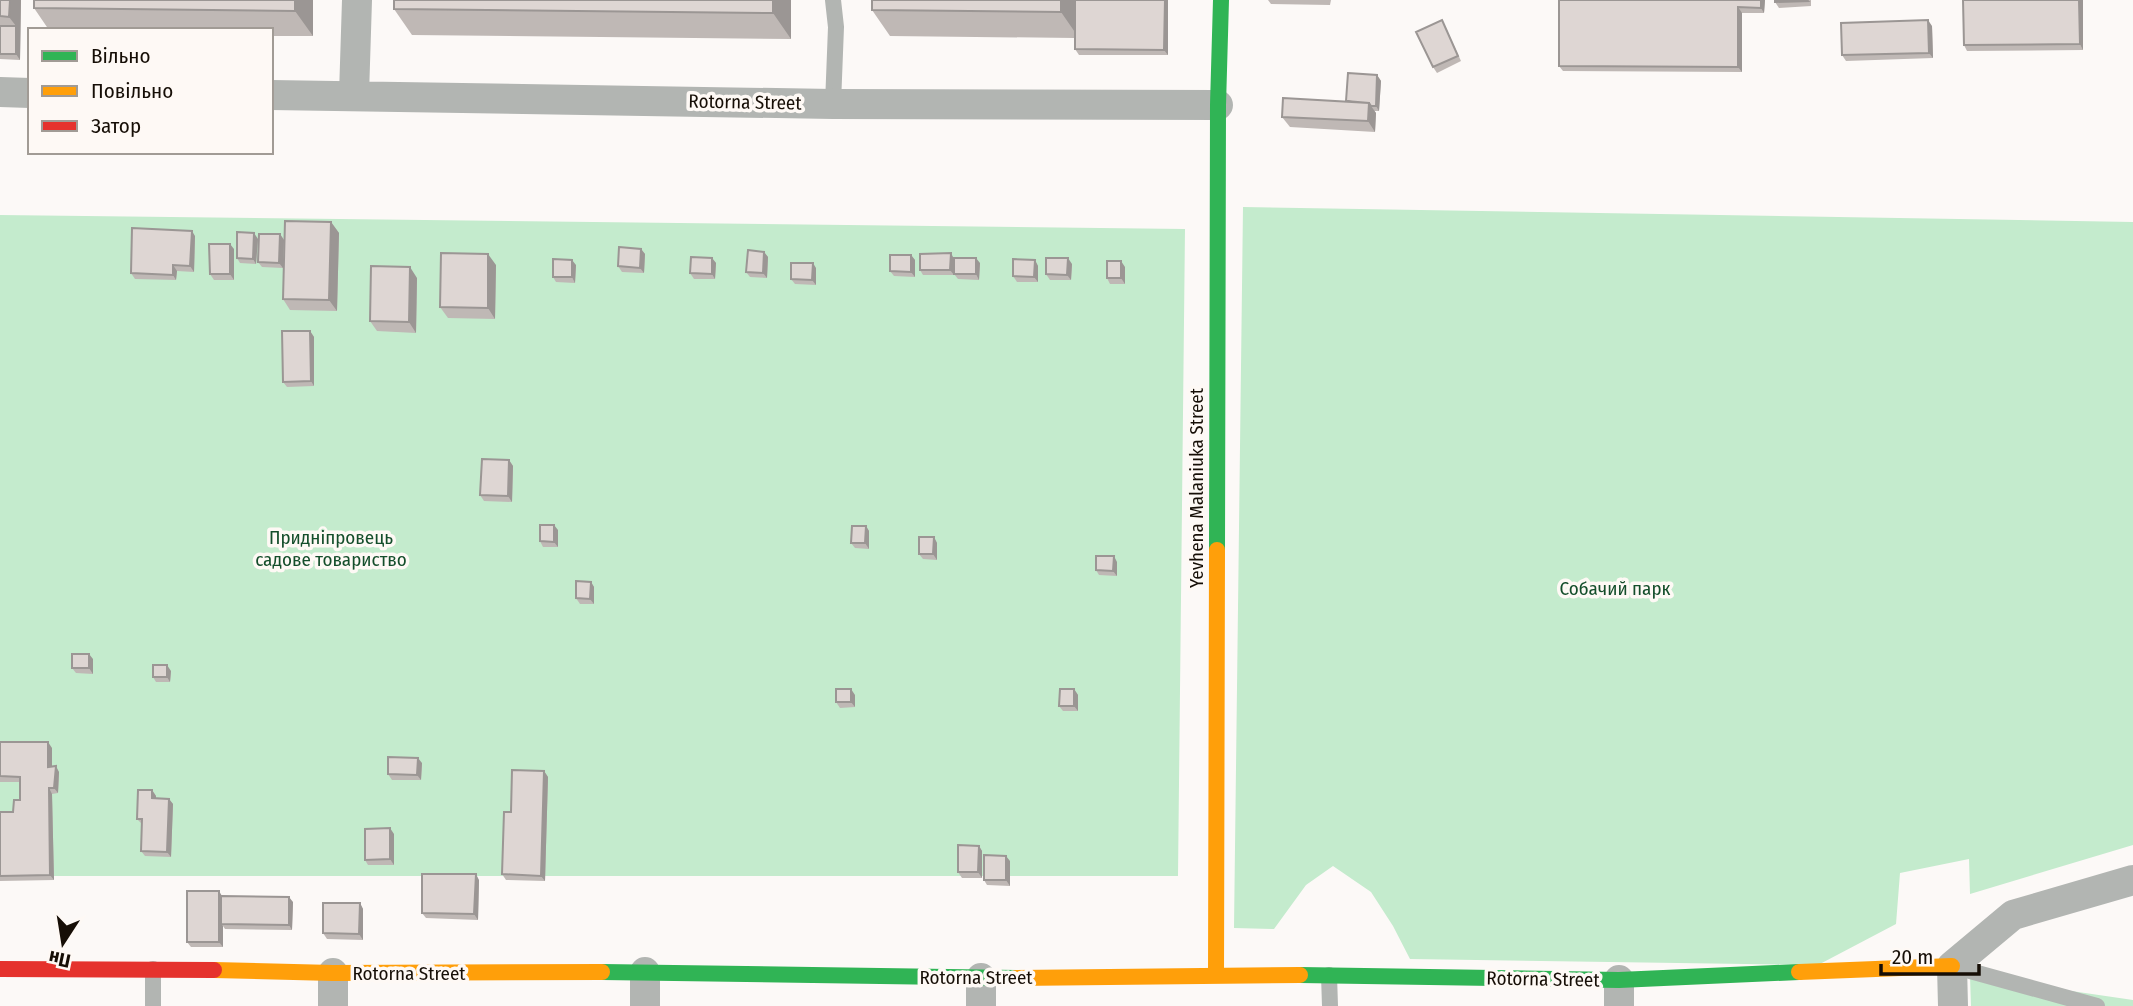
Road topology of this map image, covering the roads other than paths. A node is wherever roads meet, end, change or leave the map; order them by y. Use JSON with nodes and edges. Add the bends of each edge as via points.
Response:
{"nodes":[{"id":1,"x":357,"y":0,"type":"edge"},
{"id":2,"x":833,"y":0,"type":"edge"},
{"id":3,"x":1221,"y":0,"type":"edge"},
{"id":4,"x":0,"y":92,"type":"edge"},
{"id":5,"x":28,"y":93,"type":"edge"},
{"id":6,"x":273,"y":94,"type":"edge"},
{"id":7,"x":355,"y":95,"type":"junction"},
{"id":8,"x":833,"y":104,"type":"junction"},
{"id":9,"x":1218,"y":105,"type":"junction"},
{"id":10,"x":2133,"y":880,"type":"edge"},
{"id":11,"x":1952,"y":966,"type":"junction"},
{"id":12,"x":0,"y":969,"type":"edge"},
{"id":13,"x":153,"y":969,"type":"junction"},
{"id":14,"x":646,"y":972,"type":"junction"},
{"id":15,"x":332,"y":973,"type":"junction"},
{"id":16,"x":1329,"y":975,"type":"junction"},
{"id":17,"x":1216,"y":976,"type":"junction"},
{"id":18,"x":981,"y":992,"type":"edge"},
{"id":19,"x":1619,"y":993,"type":"edge"},
{"id":20,"x":153,"y":1006,"type":"edge"},
{"id":21,"x":332,"y":1006,"type":"edge"},
{"id":22,"x":645,"y":1006,"type":"edge"},
{"id":23,"x":1330,"y":1006,"type":"edge"},
{"id":24,"x":1953,"y":1006,"type":"edge"},
{"id":25,"x":2096,"y":1006,"type":"edge"}],
"edges":[{"from":1,"to":7,"type":"street"},
{"from":2,"to":8,"type":"lane"},
{"from":3,"to":9,"type":"street","name":"Yevhena Malaniuka Street"},
{"from":4,"to":5,"type":"street"},
{"from":6,"to":7,"type":"street","name":"Rotorna Street"},
{"from":7,"to":8,"type":"street","name":"Rotorna Street"},
{"from":8,"to":9,"type":"street","name":"Rotorna Street"},
{"from":9,"to":17,"type":"street","name":"Yevhena Malaniuka Street"},
{"from":10,"to":11,"type":"street","via":[[2013,915]]},
{"from":11,"to":19,"type":"street","name":"Rotorna Street"},
{"from":11,"to":24,"type":"street"},
{"from":11,"to":25,"type":"lane"},
{"from":12,"to":13,"type":"street","name":"Rotorna Street"},
{"from":13,"to":15,"type":"street","name":"Rotorna Street"},
{"from":13,"to":20,"type":"lane"},
{"from":14,"to":15,"type":"street","name":"Rotorna Street"},
{"from":14,"to":18,"type":"street","name":"Rotorna Street"},
{"from":14,"to":22,"type":"street"},
{"from":15,"to":21,"type":"street"},
{"from":16,"to":17,"type":"street","name":"Rotorna Street"},
{"from":16,"to":19,"type":"street","name":"Rotorna Street"},
{"from":16,"to":23,"type":"lane"},
{"from":17,"to":18,"type":"street","name":"Rotorna Street"}]}
